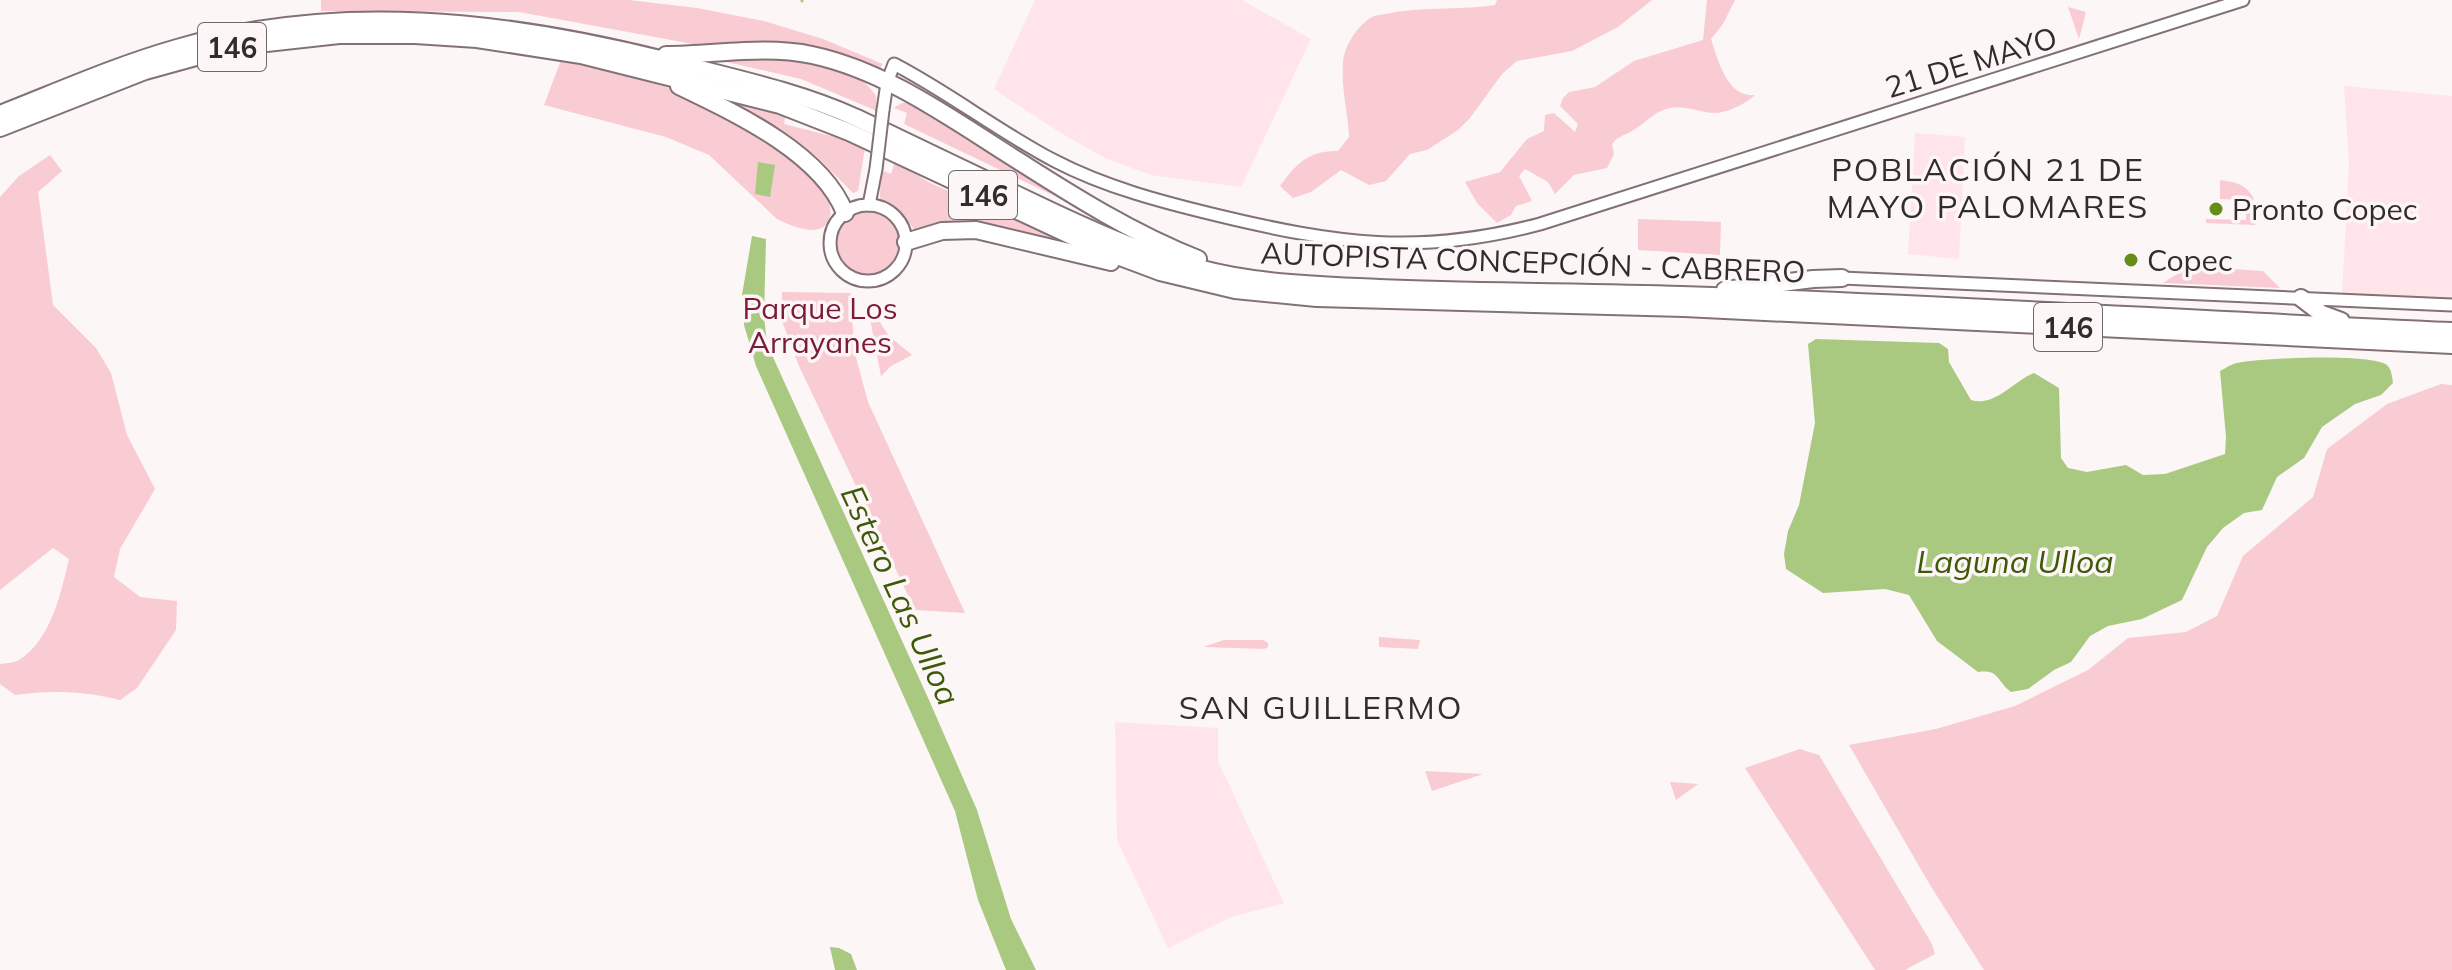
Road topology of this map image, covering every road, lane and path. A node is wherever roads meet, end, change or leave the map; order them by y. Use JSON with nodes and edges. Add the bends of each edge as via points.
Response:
{"nodes":[{"id":1,"x":2243,"y":0,"type":"edge"},
{"id":2,"x":641,"y":55,"type":"junction"},
{"id":3,"x":653,"y":73,"type":"junction"},
{"id":4,"x":887,"y":83,"type":"junction"},
{"id":5,"x":0,"y":114,"type":"edge"},
{"id":6,"x":0,"y":128,"type":"edge"},
{"id":7,"x":869,"y":205,"type":"junction"},
{"id":8,"x":845,"y":213,"type":"junction"},
{"id":9,"x":906,"y":242,"type":"junction"},
{"id":10,"x":1160,"y":272,"type":"junction"},
{"id":11,"x":1842,"y":278,"type":"joint"},
{"id":12,"x":1277,"y":282,"type":"junction"},
{"id":13,"x":1682,"y":295,"type":"junction"},
{"id":14,"x":2301,"y":298,"type":"junction"},
{"id":15,"x":2452,"y":305,"type":"edge"},
{"id":16,"x":2361,"y":327,"type":"junction"},
{"id":17,"x":2452,"y":331,"type":"edge"},
{"id":18,"x":2452,"y":345,"type":"edge"}],
"edges":[{"from":1,"to":4,"type":"street","name":"21 DE MAYO","via":[[1540,224],[1481,238],[1412,244],[1351,242],[1194,210],[1092,177],[1041,154],[894,64]]},
{"from":2,"to":4,"type":"highway","via":[[794,52],[822,57]]},
{"from":2,"to":5,"type":"highway","name":"AUTOPISTA CONCEPCIÓN - CABRERO","number":"146","via":[[470,24],[316,23],[182,46]]},
{"from":2,"to":12,"type":"highway","name":"AUTOPISTA CONCEPCIÓN - CABRERO","number":"146","via":[[819,102],[1146,253]]},
{"from":3,"to":6,"type":"highway","name":"AUTOPISTA CONCEPCIÓN - CABRERO","number":"146","via":[[581,55],[477,39],[305,37],[232,47],[164,65]]},
{"from":3,"to":8,"type":"highway","via":[[775,138],[822,176]]},
{"from":3,"to":10,"type":"highway","name":"AUTOPISTA CONCEPCIÓN - CABRERO","number":"146","via":[[813,117]]},
{"from":4,"to":7,"type":"street","bridge":true},
{"from":4,"to":12,"type":"highway","via":[[1118,222],[1202,260]]},
{"from":7,"to":8,"type":"street"},
{"from":7,"to":9,"type":"street","via":[[894,216]]},
{"from":8,"to":9,"type":"street","via":[[833,229],[831,249],[841,269],[853,277],[871,281],[890,274],[902,260]]},
{"from":9,"to":10,"type":"highway","via":[[942,231],[976,230]]},
{"from":10,"to":18,"type":"highway","name":"AUTOPISTA CONCEPCIÓN - CABRERO","number":"146","via":[[1235,290],[1295,297],[1684,308]]},
{"from":11,"to":13,"type":"highway"},
{"from":11,"to":14,"type":"street"},
{"from":12,"to":13,"type":"highway","name":"AUTOPISTA CONCEPCIÓN - CABRERO","number":"146"},
{"from":13,"to":16,"type":"highway","name":"AUTOPISTA CONCEPCIÓN - CABRERO","number":"146"},
{"from":14,"to":15,"type":"street"},
{"from":14,"to":16,"type":"highway","via":[[2322,314]]},
{"from":16,"to":17,"type":"highway","name":"AUTOPISTA CONCEPCIÓN - CABRERO","number":"146"}]}
